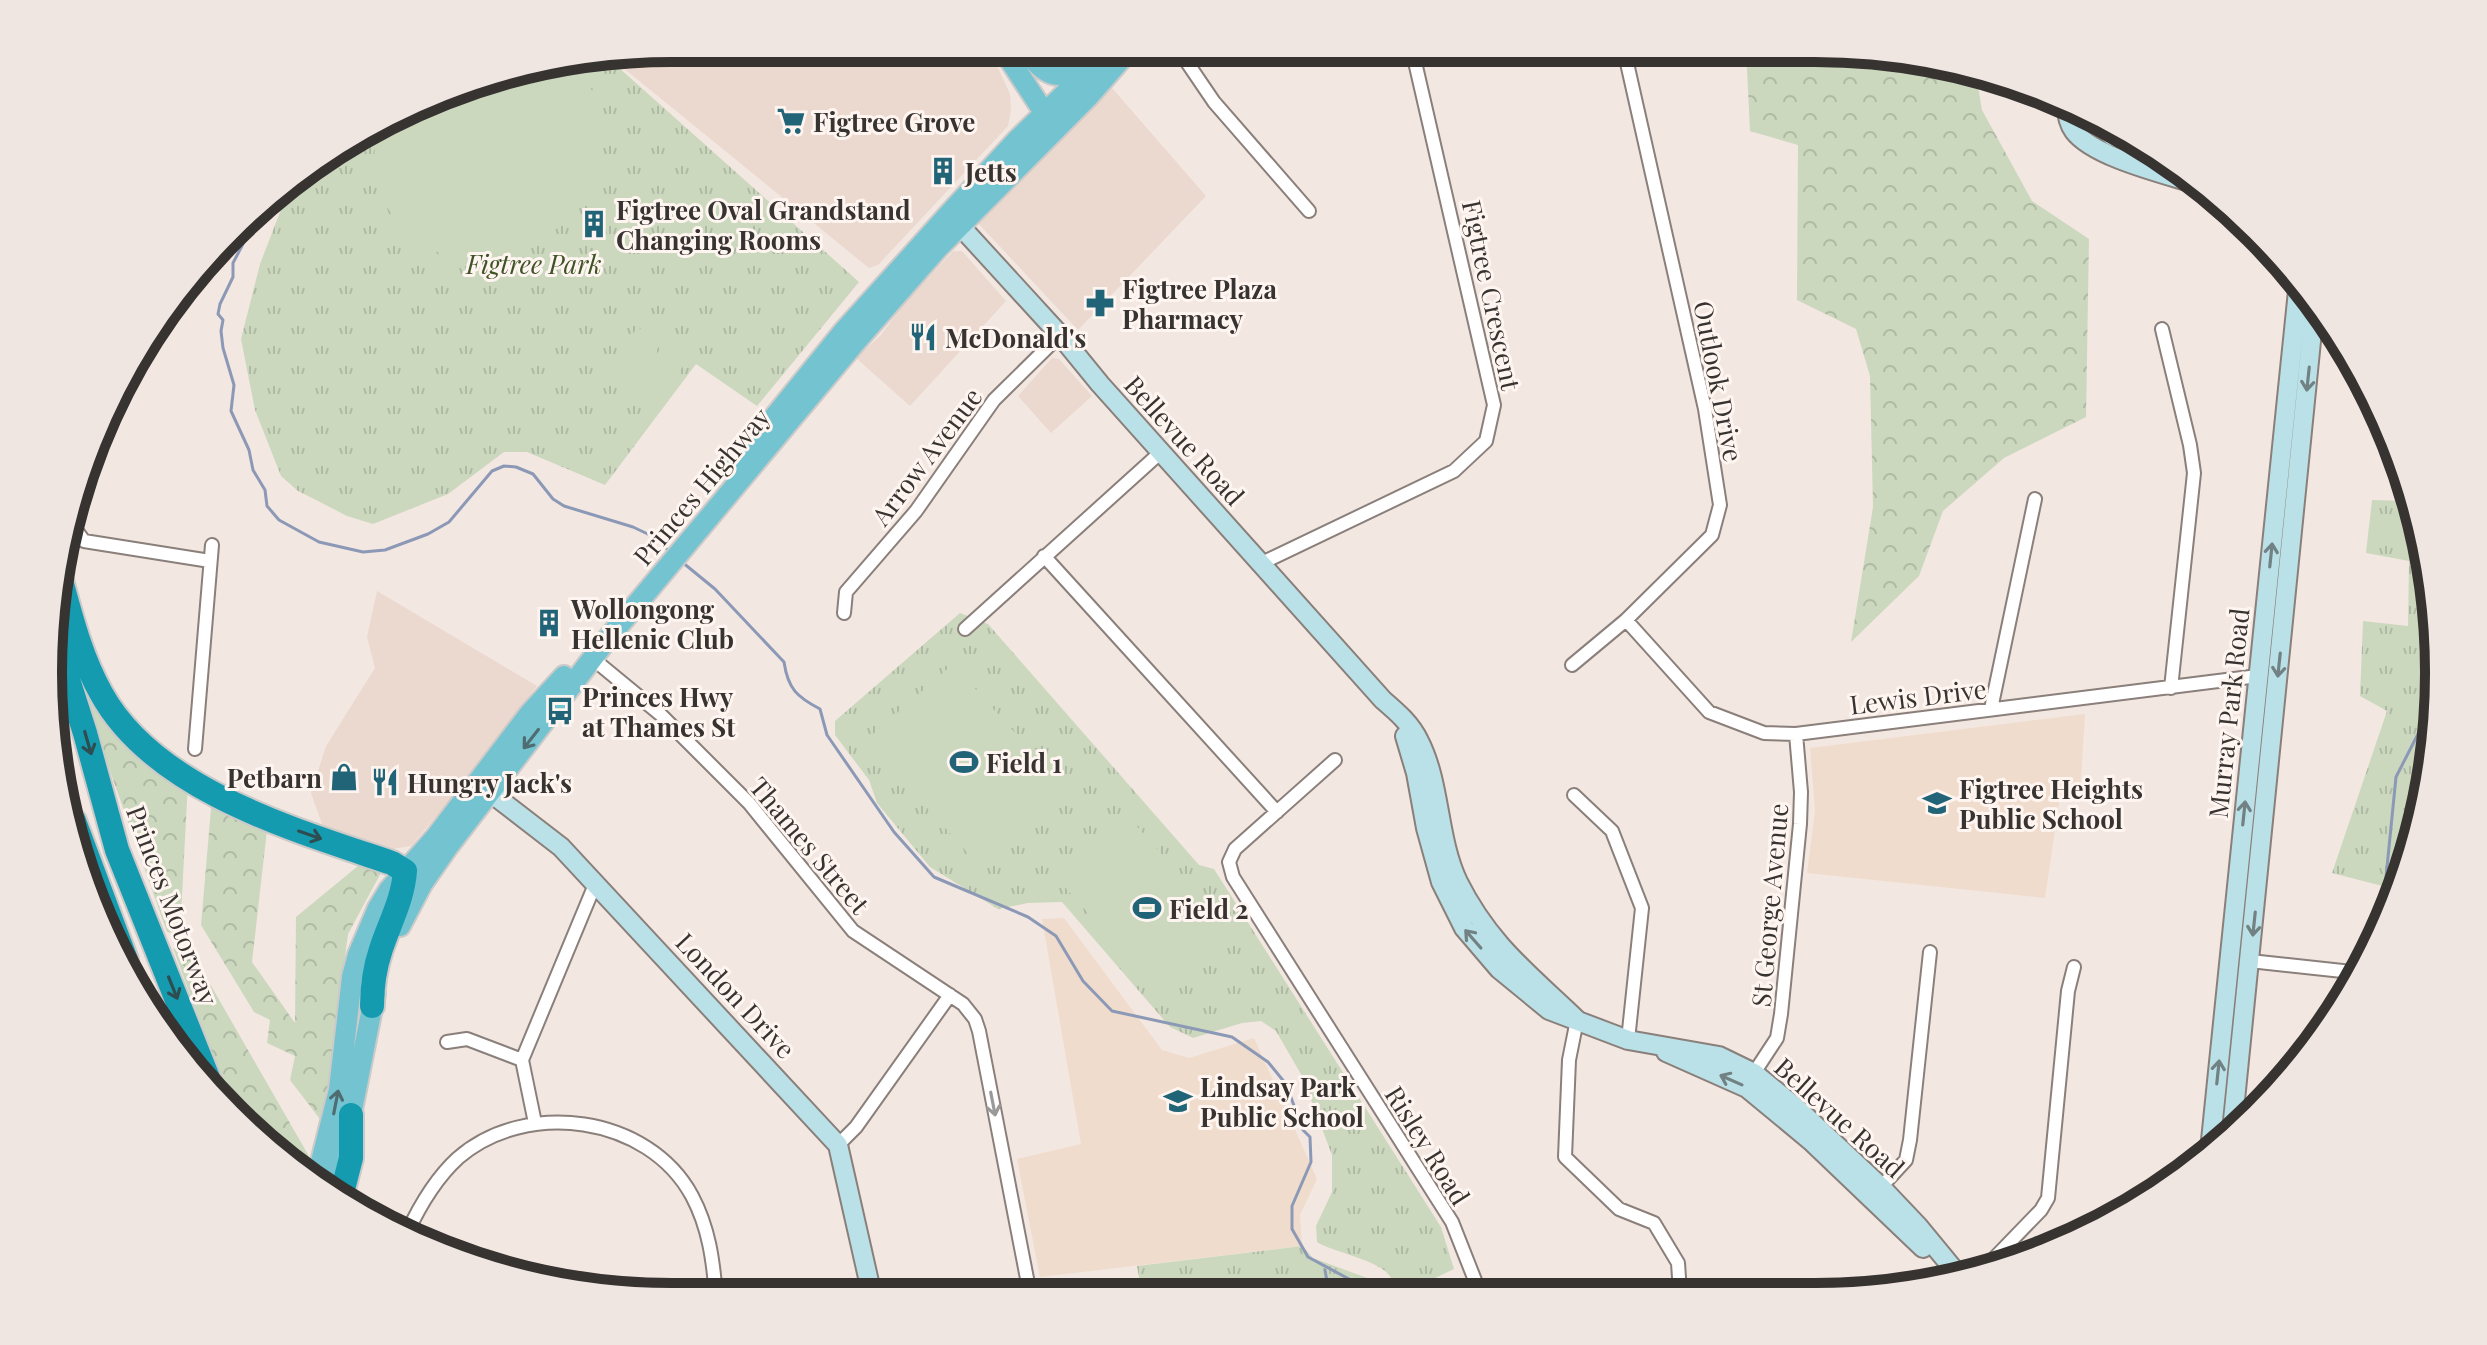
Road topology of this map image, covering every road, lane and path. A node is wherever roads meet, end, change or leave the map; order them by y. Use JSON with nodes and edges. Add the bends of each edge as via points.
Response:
{"nodes":[{"id":1,"x":1010,"y":62,"type":"edge"},
{"id":2,"x":1023,"y":62,"type":"edge"},
{"id":3,"x":1035,"y":62,"type":"edge"},
{"id":4,"x":1082,"y":62,"type":"edge"},
{"id":5,"x":1100,"y":62,"type":"edge"},
{"id":6,"x":1116,"y":62,"type":"edge"},
{"id":7,"x":1187,"y":62,"type":"edge"},
{"id":8,"x":1415,"y":62,"type":"edge"},
{"id":9,"x":1627,"y":62,"type":"edge"},
{"id":10,"x":1025,"y":86,"type":"junction"},
{"id":11,"x":1054,"y":118,"type":"junction"},
{"id":12,"x":2070,"y":118,"type":"edge"},
{"id":13,"x":1016,"y":141,"type":"junction"},
{"id":14,"x":2166,"y":173,"type":"edge"},
{"id":15,"x":1309,"y":211,"type":"dead end"},
{"id":16,"x":955,"y":220,"type":"junction"},
{"id":17,"x":2297,"y":299,"type":"edge"},
{"id":18,"x":2313,"y":321,"type":"edge"},
{"id":19,"x":2162,"y":329,"type":"dead end"},
{"id":20,"x":1060,"y":335,"type":"junction"},
{"id":21,"x":1161,"y":452,"type":"junction"},
{"id":22,"x":2035,"y":499,"type":"dead end"},
{"id":23,"x":79,"y":533,"type":"edge"},
{"id":24,"x":212,"y":545,"type":"dead end"},
{"id":25,"x":1044,"y":556,"type":"junction"},
{"id":26,"x":210,"y":561,"type":"junction"},
{"id":27,"x":664,"y":563,"type":"junction"},
{"id":28,"x":1262,"y":563,"type":"junction"},
{"id":29,"x":66,"y":600,"type":"edge"},
{"id":30,"x":844,"y":613,"type":"dead end"},
{"id":31,"x":1626,"y":620,"type":"junction"},
{"id":32,"x":965,"y":629,"type":"dead end"},
{"id":33,"x":592,"y":658,"type":"junction"},
{"id":34,"x":62,"y":663,"type":"edge"},
{"id":35,"x":1572,"y":665,"type":"dead end"},
{"id":36,"x":2258,"y":676,"type":"junction"},
{"id":37,"x":2171,"y":688,"type":"junction"},
{"id":38,"x":1991,"y":709,"type":"junction"},
{"id":39,"x":1796,"y":734,"type":"junction"},
{"id":40,"x":195,"y":749,"type":"dead end"},
{"id":41,"x":1335,"y":760,"type":"dead end"},
{"id":42,"x":484,"y":787,"type":"junction"},
{"id":43,"x":1574,"y":795,"type":"dead end"},
{"id":44,"x":1277,"y":812,"type":"junction"},
{"id":45,"x":405,"y":871,"type":"junction"},
{"id":46,"x":596,"y":882,"type":"junction"},
{"id":47,"x":1930,"y":952,"type":"dead end"},
{"id":48,"x":2250,"y":961,"type":"junction"},
{"id":49,"x":2074,"y":967,"type":"dead end"},
{"id":50,"x":2347,"y":971,"type":"edge"},
{"id":51,"x":950,"y":995,"type":"junction"},
{"id":52,"x":372,"y":1006,"type":"junction"},
{"id":53,"x":1577,"y":1020,"type":"junction"},
{"id":54,"x":1628,"y":1040,"type":"junction"},
{"id":55,"x":447,"y":1042,"type":"dead end"},
{"id":56,"x":1655,"y":1046,"type":"junction"},
{"id":57,"x":200,"y":1059,"type":"edge"},
{"id":58,"x":522,"y":1060,"type":"junction"},
{"id":59,"x":1754,"y":1073,"type":"junction"},
{"id":60,"x":351,"y":1115,"type":"junction"},
{"id":61,"x":2234,"y":1116,"type":"edge"},
{"id":62,"x":535,"y":1123,"type":"junction"},
{"id":63,"x":2211,"y":1136,"type":"edge"},
{"id":64,"x":838,"y":1145,"type":"junction"},
{"id":65,"x":319,"y":1170,"type":"edge"},
{"id":66,"x":331,"y":1178,"type":"edge"},
{"id":67,"x":344,"y":1187,"type":"edge"},
{"id":68,"x":1881,"y":1187,"type":"junction"},
{"id":69,"x":411,"y":1224,"type":"edge"},
{"id":70,"x":1998,"y":1255,"type":"edge"},
{"id":71,"x":1952,"y":1267,"type":"edge"},
{"id":72,"x":1946,"y":1268,"type":"edge"},
{"id":73,"x":714,"y":1283,"type":"edge"},
{"id":74,"x":869,"y":1283,"type":"edge"},
{"id":75,"x":1028,"y":1283,"type":"edge"},
{"id":76,"x":1476,"y":1283,"type":"edge"},
{"id":77,"x":1679,"y":1283,"type":"edge"}],
"edges":[{"from":1,"to":10,"type":"main road"},
{"from":2,"to":11,"type":"main road"},
{"from":3,"to":4,"type":"main road","via":[[1042,71],[1058,74]]},
{"from":5,"to":11,"type":"main road","name":"Princes Highway"},
{"from":6,"to":11,"type":"main road","name":"Princes Highway"},
{"from":7,"to":15,"type":"street","via":[[1214,102]]},
{"from":8,"to":28,"type":"street","name":"Figtree Crescent","via":[[1494,405],[1486,441],[1454,471]]},
{"from":9,"to":31,"type":"street","name":"Outlook Drive","via":[[1705,409],[1720,505],[1712,535]]},
{"from":10,"to":11,"type":"main road"},
{"from":10,"to":13,"type":"main road","via":[[1027,102]]},
{"from":11,"to":13,"type":"main road","name":"Princes Highway"},
{"from":11,"to":16,"type":"main road","name":"Princes Highway"},
{"from":12,"to":14,"type":"street","via":[[2073,129],[2089,144]]},
{"from":13,"to":16,"type":"main road","name":"Princes Highway"},
{"from":16,"to":20,"type":"street","name":"Bellevue Road"},
{"from":16,"to":27,"type":"main road","name":"Princes Highway","via":[[834,342]]},
{"from":36,"to":17,"type":"street","name":"Murray Park Road","one_way":true},
{"from":18,"to":48,"type":"street","name":"Murray Park Road","one_way":true},
{"from":19,"to":37,"type":"street","via":[[2194,473]]},
{"from":20,"to":21,"type":"street","name":"Bellevue Road"},
{"from":20,"to":30,"type":"street","name":"Arrow Avenue","via":[[994,400],[916,511],[846,592]]},
{"from":21,"to":25,"type":"street"},
{"from":21,"to":28,"type":"street","name":"Bellevue Road"},
{"from":22,"to":38,"type":"street"},
{"from":23,"to":26,"type":"street","via":[[84,541]]},
{"from":24,"to":26,"type":"street"},
{"from":25,"to":32,"type":"street"},
{"from":25,"to":44,"type":"street"},
{"from":26,"to":40,"type":"street"},
{"from":27,"to":33,"type":"main road","name":"Princes Highway"},
{"from":27,"to":42,"type":"main road","name":"Princes Highway","via":[[530,713]]},
{"from":28,"to":53,"type":"street","name":"Bellevue Road","via":[[1383,700],[1408,740],[1437,868],[1464,928],[1499,969],[1549,1010]]},
{"from":29,"to":45,"type":"highway","one_way":true,"via":[[102,696],[163,762],[263,816]]},
{"from":31,"to":35,"type":"street","name":"Outlook Drive"},
{"from":31,"to":39,"type":"street","name":"Lewis Drive","via":[[1709,712],[1764,733]]},
{"from":33,"to":42,"type":"main road","name":"Princes Highway","one_way":true},
{"from":33,"to":51,"type":"street","name":"Thames Street","via":[[660,714],[749,803],[853,931]]},
{"from":34,"to":57,"type":"highway","name":"Princes Motorway","one_way":true,"via":[[117,850]]},
{"from":36,"to":37,"type":"street","name":"Lewis Drive"},
{"from":63,"to":36,"type":"street","name":"Murray Park Road","one_way":true},
{"from":37,"to":38,"type":"street","name":"Lewis Drive"},
{"from":38,"to":39,"type":"street","name":"Lewis Drive"},
{"from":39,"to":59,"type":"street","name":"St George Avenue","via":[[1800,824],[1781,1014],[1777,1038]]},
{"from":41,"to":44,"type":"street"},
{"from":42,"to":45,"type":"main road","name":"Princes Highway"},
{"from":42,"to":46,"type":"street","name":"London Drive","via":[[561,847]]},
{"from":42,"to":52,"type":"main road","name":"Princes Highway","via":[[409,907]]},
{"from":43,"to":54,"type":"street","via":[[1612,831],[1642,908]]},
{"from":44,"to":76,"type":"street","name":"Risley Road","via":[[1235,849],[1229,862],[1233,877],[1452,1222]]},
{"from":45,"to":52,"type":"highway","via":[[404,890],[380,950]]},
{"from":65,"to":45,"type":"main road","name":"Princes Highway","one_way":true,"via":[[339,1090],[358,955],[378,908]]},
{"from":46,"to":58,"type":"street"},
{"from":46,"to":64,"type":"street","name":"London Drive"},
{"from":47,"to":68,"type":"street","via":[[1906,1160]]},
{"from":48,"to":50,"type":"street"},
{"from":48,"to":61,"type":"street","name":"Murray Park Road"},
{"from":49,"to":70,"type":"street","via":[[2048,1198]]},
{"from":51,"to":64,"type":"street"},
{"from":51,"to":75,"type":"street","name":"Thames Street","one_way":true,"via":[[978,1027]]},
{"from":52,"to":60,"type":"main road","name":"Princes Highway"},
{"from":53,"to":54,"type":"street","name":"Bellevue Road"},
{"from":53,"to":77,"type":"street","via":[[1569,1060],[1565,1157],[1619,1209],[1654,1223],[1678,1263]]},
{"from":54,"to":56,"type":"street","name":"Bellevue Road"},
{"from":55,"to":58,"type":"street","via":[[467,1039]]},
{"from":56,"to":59,"type":"street","name":"Bellevue Road","via":[[1719,1056]]},
{"from":72,"to":56,"type":"street","name":"Bellevue Road","one_way":true,"via":[[1747,1088]]},
{"from":58,"to":62,"type":"street"},
{"from":59,"to":68,"type":"street","name":"Bellevue Road"},
{"from":60,"to":66,"type":"main road","name":"Princes Highway"},
{"from":60,"to":67,"type":"highway","via":[[351,1158]]},
{"from":62,"to":69,"type":"street","via":[[460,1156],[438,1178]]},
{"from":62,"to":73,"type":"street","via":[[599,1127],[658,1156],[691,1193],[707,1228]]},
{"from":64,"to":74,"type":"street","name":"London Drive"},
{"from":68,"to":71,"type":"street","name":"Bellevue Road"}]}
